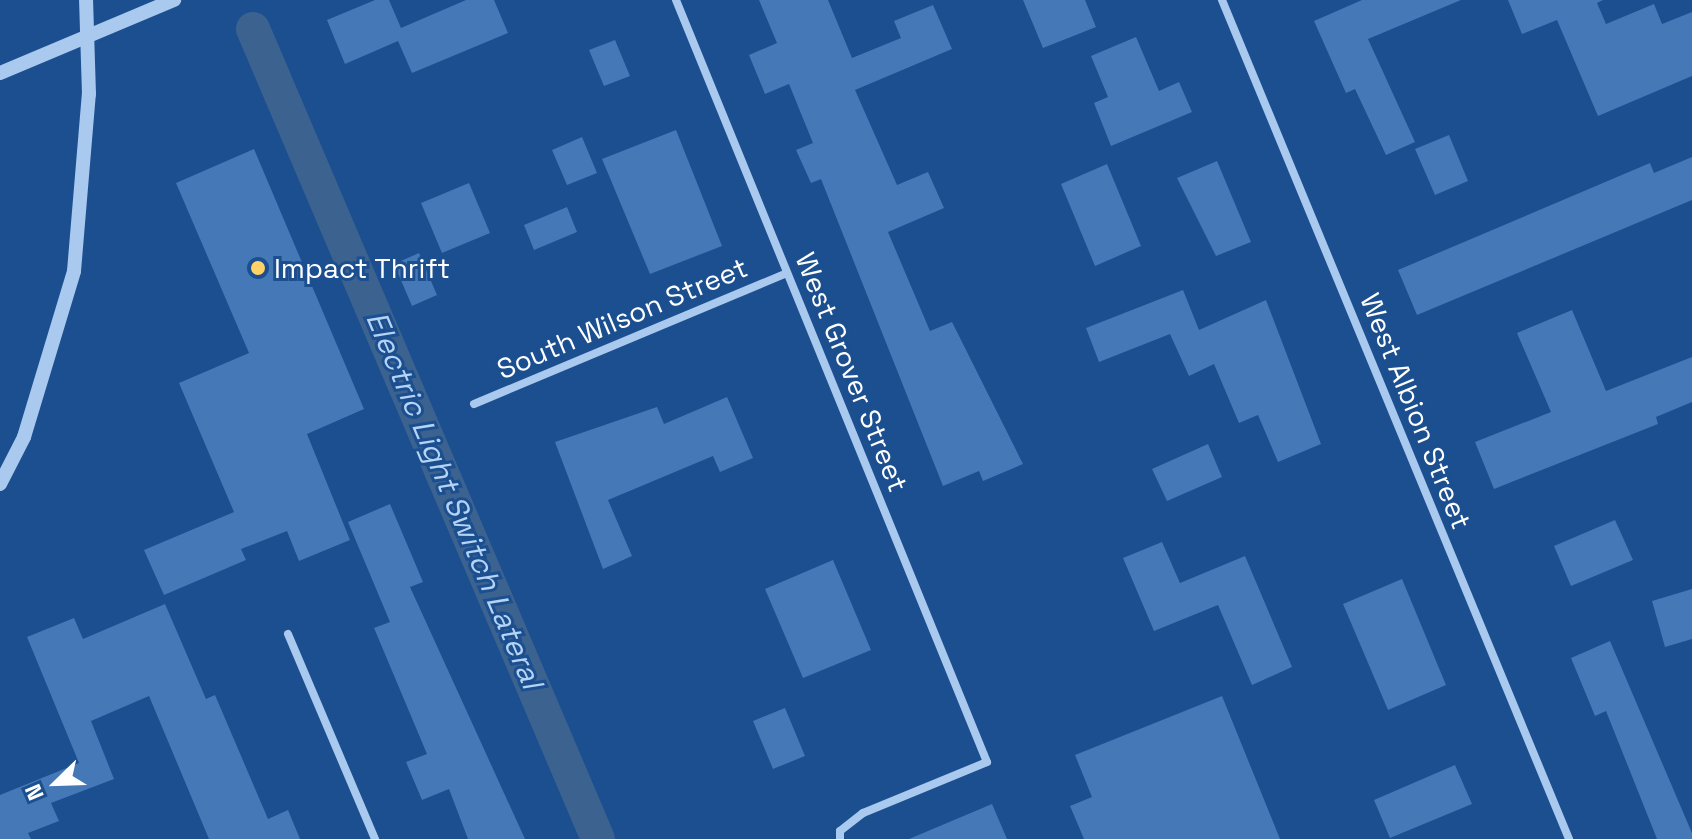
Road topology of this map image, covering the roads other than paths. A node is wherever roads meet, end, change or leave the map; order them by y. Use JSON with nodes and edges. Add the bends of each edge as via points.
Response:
{"nodes":[{"id":1,"x":86,"y":0,"type":"edge"},
{"id":2,"x":174,"y":0,"type":"edge"},
{"id":3,"x":676,"y":0,"type":"edge"},
{"id":4,"x":1222,"y":0,"type":"edge"},
{"id":5,"x":86,"y":38,"type":"junction"},
{"id":6,"x":0,"y":73,"type":"edge"},
{"id":7,"x":787,"y":273,"type":"junction"},
{"id":8,"x":474,"y":404,"type":"dead end"},
{"id":9,"x":0,"y":484,"type":"edge"},
{"id":10,"x":288,"y":634,"type":"dead end"},
{"id":11,"x":840,"y":835,"type":"edge"},
{"id":12,"x":375,"y":839,"type":"edge"},
{"id":13,"x":1569,"y":839,"type":"edge"}],
"edges":[{"from":1,"to":5,"type":"street"},
{"from":2,"to":5,"type":"street"},
{"from":3,"to":7,"type":"street","name":"West Grover Street"},
{"from":4,"to":13,"type":"street","name":"West Albion Street"},
{"from":5,"to":6,"type":"street"},
{"from":5,"to":9,"type":"street","via":[[74,271],[24,437]]},
{"from":7,"to":8,"type":"street","name":"South Wilson Street"},
{"from":7,"to":11,"type":"street","name":"West Grover Street","via":[[987,762],[863,813]]},
{"from":10,"to":12,"type":"street"}]}
